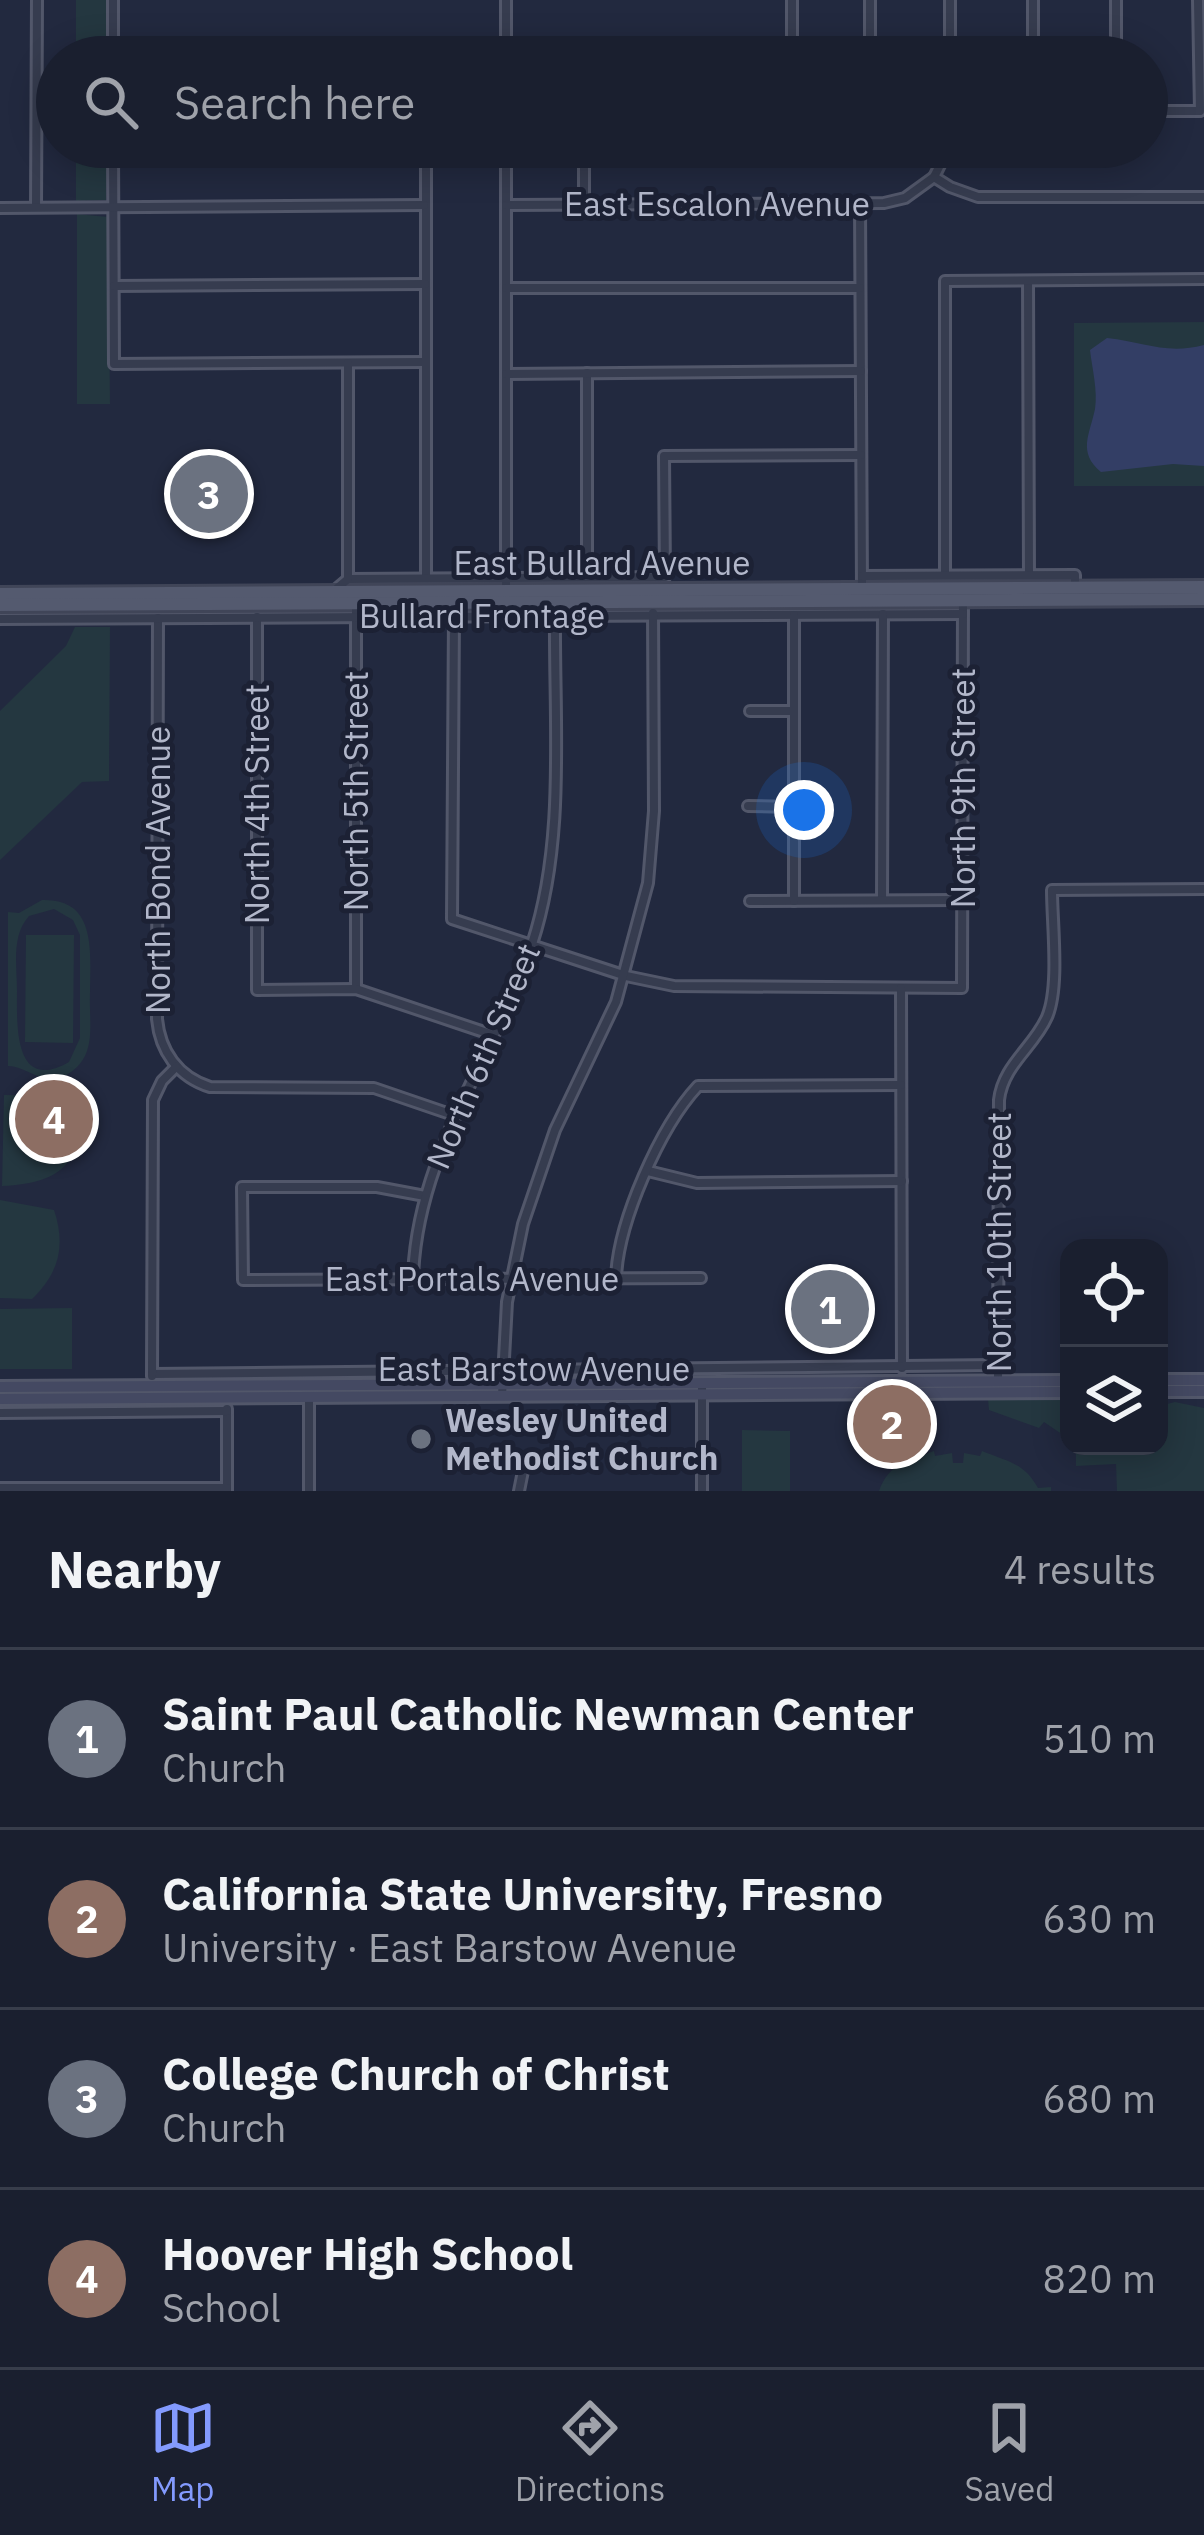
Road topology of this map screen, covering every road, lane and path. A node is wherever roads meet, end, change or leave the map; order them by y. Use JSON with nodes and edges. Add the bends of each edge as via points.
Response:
{"nodes":[{"id":1,"x":37,"y":0,"type":"edge"},
{"id":2,"x":113,"y":0,"type":"edge"},
{"id":3,"x":506,"y":0,"type":"edge"},
{"id":4,"x":792,"y":0,"type":"edge"},
{"id":5,"x":870,"y":0,"type":"edge"},
{"id":6,"x":950,"y":0,"type":"edge"},
{"id":7,"x":1033,"y":0,"type":"edge"},
{"id":8,"x":1116,"y":0,"type":"edge"},
{"id":9,"x":1198,"y":0,"type":"edge"},
{"id":10,"x":37,"y":36,"type":"edge"},
{"id":11,"x":113,"y":36,"type":"edge"},
{"id":12,"x":506,"y":36,"type":"edge"},
{"id":13,"x":792,"y":36,"type":"edge"},
{"id":14,"x":870,"y":36,"type":"edge"},
{"id":15,"x":950,"y":36,"type":"edge"},
{"id":16,"x":1033,"y":36,"type":"edge"},
{"id":17,"x":1116,"y":36,"type":"edge"},
{"id":18,"x":1168,"y":111,"type":"edge"},
{"id":19,"x":1202,"y":111,"type":"edge"},
{"id":20,"x":36,"y":168,"type":"edge"},
{"id":21,"x":113,"y":168,"type":"edge"},
{"id":22,"x":426,"y":168,"type":"edge"},
{"id":23,"x":506,"y":168,"type":"edge"},
{"id":24,"x":584,"y":168,"type":"edge"},
{"id":25,"x":938,"y":168,"type":"edge"},
{"id":26,"x":934,"y":177,"type":"junction"},
{"id":27,"x":1204,"y":196,"type":"edge"},
{"id":28,"x":860,"y":203,"type":"junction"},
{"id":29,"x":425,"y":205,"type":"junction"},
{"id":30,"x":506,"y":205,"type":"junction"},
{"id":31,"x":584,"y":205,"type":"junction"},
{"id":32,"x":36,"y":207,"type":"junction"},
{"id":33,"x":113,"y":207,"type":"junction"},
{"id":34,"x":0,"y":208,"type":"edge"},
{"id":35,"x":1204,"y":279,"type":"edge"},
{"id":36,"x":1028,"y":281,"type":"junction"},
{"id":37,"x":425,"y":284,"type":"junction"},
{"id":38,"x":114,"y":286,"type":"junction"},
{"id":39,"x":506,"y":288,"type":"junction"},
{"id":40,"x":860,"y":288,"type":"junction"},
{"id":41,"x":425,"y":362,"type":"junction"},
{"id":42,"x":347,"y":363,"type":"junction"},
{"id":43,"x":861,"y":371,"type":"junction"},
{"id":44,"x":587,"y":373,"type":"junction"},
{"id":45,"x":506,"y":374,"type":"junction"},
{"id":46,"x":861,"y":455,"type":"junction"},
{"id":47,"x":945,"y":575,"type":"junction"},
{"id":48,"x":1029,"y":575,"type":"junction"},
{"id":49,"x":587,"y":577,"type":"junction"},
{"id":50,"x":348,"y":578,"type":"junction"},
{"id":51,"x":426,"y":578,"type":"junction"},
{"id":52,"x":1204,"y":587,"type":"edge"},
{"id":53,"x":862,"y":588,"type":"junction"},
{"id":54,"x":1075,"y":588,"type":"junction"},
{"id":55,"x":506,"y":590,"type":"junction"},
{"id":56,"x":199,"y":592,"type":"junction"},
{"id":57,"x":333,"y":592,"type":"junction"},
{"id":58,"x":0,"y":594,"type":"edge"},
{"id":59,"x":1204,"y":598,"type":"edge"},
{"id":60,"x":963,"y":601,"type":"junction"},
{"id":61,"x":653,"y":602,"type":"junction"},
{"id":62,"x":356,"y":604,"type":"junction"},
{"id":63,"x":0,"y":605,"type":"edge"},
{"id":64,"x":130,"y":605,"type":"junction"},
{"id":65,"x":884,"y":614,"type":"junction"},
{"id":66,"x":794,"y":615,"type":"junction"},
{"id":67,"x":454,"y":616,"type":"junction"},
{"id":68,"x":554,"y":616,"type":"junction"},
{"id":69,"x":257,"y":617,"type":"junction"},
{"id":70,"x":158,"y":618,"type":"junction"},
{"id":71,"x":0,"y":619,"type":"edge"},
{"id":72,"x":750,"y":711,"type":"dead end"},
{"id":73,"x":794,"y":711,"type":"junction"},
{"id":74,"x":748,"y":806,"type":"dead end"},
{"id":75,"x":794,"y":807,"type":"junction"},
{"id":76,"x":1204,"y":890,"type":"edge"},
{"id":77,"x":882,"y":900,"type":"junction"},
{"id":78,"x":962,"y":900,"type":"junction"},
{"id":79,"x":750,"y":901,"type":"dead end"},
{"id":80,"x":794,"y":901,"type":"junction"},
{"id":81,"x":531,"y":946,"type":"junction"},
{"id":82,"x":626,"y":976,"type":"junction"},
{"id":83,"x":901,"y":988,"type":"junction"},
{"id":84,"x":356,"y":989,"type":"junction"},
{"id":85,"x":493,"y":1035,"type":"junction"},
{"id":86,"x":176,"y":1067,"type":"junction"},
{"id":87,"x":902,"y":1085,"type":"junction"},
{"id":88,"x":453,"y":1115,"type":"junction"},
{"id":89,"x":648,"y":1171,"type":"junction"},
{"id":90,"x":902,"y":1181,"type":"junction"},
{"id":91,"x":425,"y":1196,"type":"junction"},
{"id":92,"x":701,"y":1278,"type":"dead end"},
{"id":93,"x":413,"y":1279,"type":"junction"},
{"id":94,"x":510,"y":1279,"type":"junction"},
{"id":95,"x":616,"y":1279,"type":"junction"},
{"id":96,"x":998,"y":1365,"type":"junction"},
{"id":97,"x":902,"y":1368,"type":"junction"},
{"id":98,"x":504,"y":1370,"type":"junction"},
{"id":99,"x":1168,"y":1380,"type":"edge"},
{"id":100,"x":1204,"y":1380,"type":"edge"},
{"id":101,"x":1060,"y":1382,"type":"edge"},
{"id":102,"x":152,"y":1386,"type":"junction"},
{"id":103,"x":0,"y":1387,"type":"edge"},
{"id":104,"x":999,"y":1387,"type":"junction"},
{"id":105,"x":702,"y":1389,"type":"junction"},
{"id":106,"x":503,"y":1390,"type":"junction"},
{"id":107,"x":309,"y":1391,"type":"junction"},
{"id":108,"x":1060,"y":1391,"type":"edge"},
{"id":109,"x":1168,"y":1391,"type":"edge"},
{"id":110,"x":1204,"y":1391,"type":"edge"},
{"id":111,"x":227,"y":1398,"type":"junction"},
{"id":112,"x":0,"y":1399,"type":"edge"},
{"id":113,"x":0,"y":1412,"type":"edge"},
{"id":114,"x":525,"y":1461,"type":"dead end"},
{"id":115,"x":0,"y":1488,"type":"edge"},
{"id":116,"x":227,"y":1490,"type":"edge"},
{"id":117,"x":309,"y":1491,"type":"edge"},
{"id":118,"x":519,"y":1491,"type":"edge"},
{"id":119,"x":702,"y":1491,"type":"edge"}],
"edges":[{"from":1,"to":10,"type":"street"},
{"from":2,"to":11,"type":"street"},
{"from":3,"to":12,"type":"street"},
{"from":4,"to":13,"type":"street"},
{"from":5,"to":14,"type":"street"},
{"from":6,"to":15,"type":"street"},
{"from":7,"to":16,"type":"street"},
{"from":8,"to":17,"type":"street"},
{"from":9,"to":19,"type":"street"},
{"from":18,"to":19,"type":"street"},
{"from":20,"to":32,"type":"street"},
{"from":21,"to":33,"type":"street"},
{"from":22,"to":29,"type":"street"},
{"from":23,"to":30,"type":"street"},
{"from":24,"to":31,"type":"street"},
{"from":25,"to":26,"type":"street"},
{"from":26,"to":27,"type":"street","via":[[978,197]]},
{"from":26,"to":28,"type":"street","name":"East Escalon Avenue","via":[[905,198]]},
{"from":28,"to":31,"type":"street","name":"East Escalon Avenue"},
{"from":28,"to":40,"type":"street"},
{"from":29,"to":33,"type":"street"},
{"from":29,"to":37,"type":"street"},
{"from":30,"to":31,"type":"street","name":"East Escalon Avenue"},
{"from":30,"to":39,"type":"street"},
{"from":32,"to":33,"type":"street"},
{"from":32,"to":34,"type":"street"},
{"from":33,"to":38,"type":"street"},
{"from":35,"to":36,"type":"street"},
{"from":36,"to":47,"type":"street","via":[[944,281]]},
{"from":36,"to":48,"type":"street"},
{"from":37,"to":38,"type":"street"},
{"from":37,"to":41,"type":"street"},
{"from":38,"to":42,"type":"street","via":[[114,364]]},
{"from":39,"to":40,"type":"street"},
{"from":39,"to":45,"type":"street"},
{"from":40,"to":43,"type":"street"},
{"from":41,"to":42,"type":"street"},
{"from":41,"to":51,"type":"street"},
{"from":42,"to":50,"type":"street"},
{"from":43,"to":44,"type":"street"},
{"from":43,"to":46,"type":"street"},
{"from":44,"to":45,"type":"street"},
{"from":44,"to":49,"type":"street"},
{"from":45,"to":55,"type":"street"},
{"from":46,"to":49,"type":"street","via":[[664,456],[665,577]]},
{"from":46,"to":53,"type":"street"},
{"from":47,"to":48,"type":"street"},
{"from":47,"to":53,"type":"street"},
{"from":48,"to":54,"type":"street","via":[[1075,575]]},
{"from":49,"to":55,"type":"street"},
{"from":50,"to":51,"type":"street"},
{"from":50,"to":57,"type":"street"},
{"from":51,"to":55,"type":"street"},
{"from":52,"to":54,"type":"main road","name":"East Bullard Avenue"},
{"from":53,"to":60,"type":"main road","name":"East Bullard Avenue"},
{"from":53,"to":61,"type":"main road","name":"East Bullard Avenue"},
{"from":54,"to":60,"type":"main road","name":"East Bullard Avenue"},
{"from":55,"to":61,"type":"main road","name":"East Bullard Avenue"},
{"from":55,"to":62,"type":"main road","name":"East Bullard Avenue"},
{"from":56,"to":57,"type":"main road","name":"East Bullard Avenue"},
{"from":56,"to":58,"type":"main road","name":"East Bullard Avenue"},
{"from":56,"to":64,"type":"main road"},
{"from":57,"to":62,"type":"main road","name":"East Bullard Avenue"},
{"from":59,"to":60,"type":"main road","name":"East Bullard Avenue"},
{"from":60,"to":65,"type":"street","name":"Bullard Frontage"},
{"from":60,"to":78,"type":"street","name":"North 9th Street"},
{"from":61,"to":66,"type":"street","name":"Bullard Frontage"},
{"from":61,"to":68,"type":"street","name":"Bullard Frontage"},
{"from":61,"to":82,"type":"street","via":[[652,848]]},
{"from":62,"to":64,"type":"main road","name":"East Bullard Avenue"},
{"from":62,"to":67,"type":"street","name":"Bullard Frontage"},
{"from":62,"to":69,"type":"street","name":"Bullard Frontage"},
{"from":62,"to":84,"type":"street","name":"North 5th Street"},
{"from":63,"to":64,"type":"main road","name":"East Bullard Avenue"},
{"from":65,"to":66,"type":"street","name":"Bullard Frontage"},
{"from":65,"to":77,"type":"street"},
{"from":66,"to":73,"type":"street"},
{"from":67,"to":68,"type":"street","name":"Bullard Frontage"},
{"from":67,"to":81,"type":"street","via":[[452,920]]},
{"from":68,"to":81,"type":"street","name":"North 6th Street","via":[[553,818]]},
{"from":69,"to":70,"type":"street","name":"Bullard Frontage"},
{"from":69,"to":84,"type":"street","name":"North 4th Street","via":[[257,990]]},
{"from":70,"to":71,"type":"street","name":"Bullard Frontage"},
{"from":70,"to":86,"type":"street","name":"North Bond Avenue","via":[[157,1019]]},
{"from":72,"to":73,"type":"street"},
{"from":73,"to":75,"type":"street"},
{"from":74,"to":75,"type":"street"},
{"from":75,"to":80,"type":"street"},
{"from":76,"to":96,"type":"street","name":"North 10th Street","via":[[1052,890],[1050,1008],[999,1100]]},
{"from":77,"to":78,"type":"street"},
{"from":77,"to":80,"type":"street"},
{"from":78,"to":83,"type":"street","name":"North 9th Street","via":[[962,988]]},
{"from":79,"to":80,"type":"street"},
{"from":81,"to":82,"type":"street"},
{"from":81,"to":85,"type":"street","name":"North 6th Street"},
{"from":82,"to":83,"type":"street","via":[[699,988]]},
{"from":82,"to":94,"type":"street","via":[[538,1174]]},
{"from":83,"to":87,"type":"street"},
{"from":84,"to":85,"type":"street"},
{"from":85,"to":88,"type":"street","name":"North 6th Street"},
{"from":86,"to":88,"type":"street","via":[[226,1089],[374,1088]]},
{"from":86,"to":102,"type":"street","via":[[153,1100]]},
{"from":87,"to":89,"type":"street","via":[[698,1087]]},
{"from":87,"to":90,"type":"street"},
{"from":88,"to":91,"type":"street","name":"North 6th Street"},
{"from":89,"to":90,"type":"street","via":[[697,1183]]},
{"from":89,"to":95,"type":"street"},
{"from":90,"to":97,"type":"street"},
{"from":91,"to":93,"type":"street","name":"North 6th Street"},
{"from":91,"to":93,"type":"street","name":"East Portals Avenue","via":[[377,1187],[242,1187],[242,1280]]},
{"from":92,"to":95,"type":"street","name":"East Portals Avenue"},
{"from":93,"to":94,"type":"street","name":"East Portals Avenue"},
{"from":94,"to":95,"type":"street","name":"East Portals Avenue"},
{"from":94,"to":98,"type":"street"},
{"from":96,"to":97,"type":"street"},
{"from":96,"to":104,"type":"street","name":"North 10th Street"},
{"from":97,"to":98,"type":"street"},
{"from":98,"to":102,"type":"street"},
{"from":98,"to":106,"type":"street"},
{"from":99,"to":100,"type":"main road"},
{"from":101,"to":104,"type":"main road","name":"East Barstow Avenue"},
{"from":102,"to":103,"type":"main road","name":"East Barstow Avenue"},
{"from":102,"to":111,"type":"main road","name":"East Barstow Avenue"},
{"from":102,"to":112,"type":"main road","name":"East Barstow Avenue"},
{"from":104,"to":105,"type":"main road","name":"East Barstow Avenue"},
{"from":104,"to":108,"type":"main road","name":"East Barstow Avenue"},
{"from":105,"to":106,"type":"main road","name":"East Barstow Avenue"},
{"from":105,"to":119,"type":"street"},
{"from":106,"to":107,"type":"main road","name":"East Barstow Avenue"},
{"from":107,"to":111,"type":"main road","name":"East Barstow Avenue"},
{"from":107,"to":117,"type":"street"},
{"from":109,"to":110,"type":"main road"},
{"from":111,"to":113,"type":"street"},
{"from":111,"to":116,"type":"street"},
{"from":114,"to":118,"type":"street"},
{"from":115,"to":116,"type":"street"}]}
